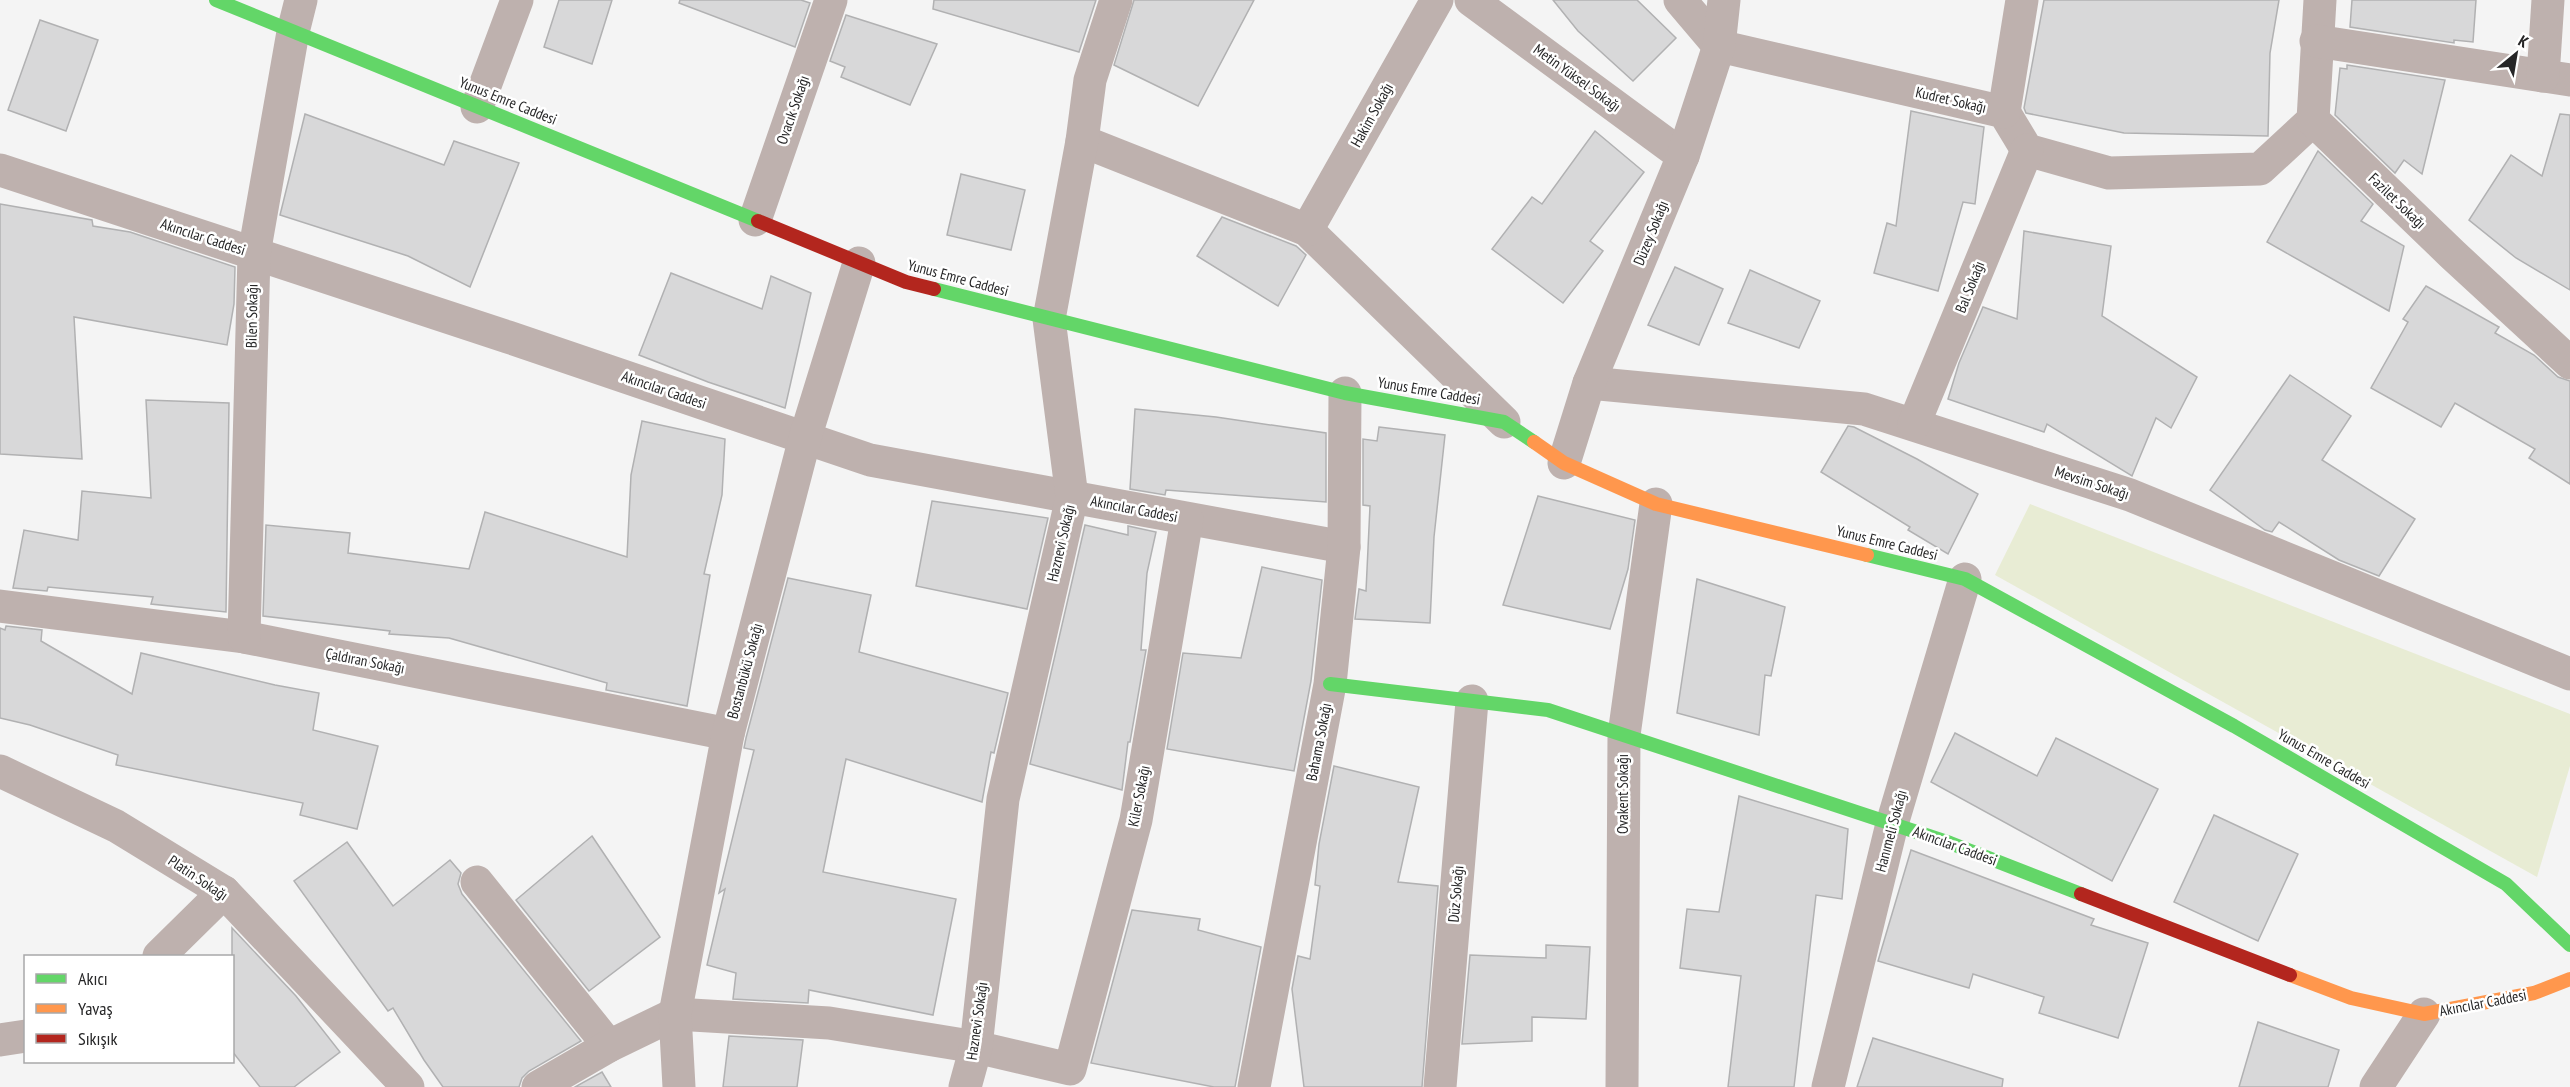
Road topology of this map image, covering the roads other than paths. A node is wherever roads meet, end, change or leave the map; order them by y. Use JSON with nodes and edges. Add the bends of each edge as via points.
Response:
{"nodes":[{"id":1,"x":216,"y":0,"type":"edge"},
{"id":2,"x":301,"y":0,"type":"edge"},
{"id":3,"x":517,"y":0,"type":"edge"},
{"id":4,"x":831,"y":0,"type":"edge"},
{"id":5,"x":1116,"y":0,"type":"edge"},
{"id":6,"x":1437,"y":0,"type":"edge"},
{"id":7,"x":1472,"y":0,"type":"edge"},
{"id":8,"x":1680,"y":0,"type":"edge"},
{"id":9,"x":1724,"y":0,"type":"edge"},
{"id":10,"x":2022,"y":0,"type":"edge"},
{"id":11,"x":2320,"y":0,"type":"edge"},
{"id":12,"x":2548,"y":0,"type":"edge"},
{"id":13,"x":293,"y":32,"type":"junction"},
{"id":14,"x":2316,"y":41,"type":"junction"},
{"id":15,"x":1719,"y":46,"type":"junction"},
{"id":16,"x":2556,"y":78,"type":"edge"},
{"id":17,"x":477,"y":107,"type":"junction"},
{"id":18,"x":2004,"y":112,"type":"junction"},
{"id":19,"x":2313,"y":120,"type":"junction"},
{"id":20,"x":1082,"y":141,"type":"junction"},
{"id":21,"x":2026,"y":150,"type":"junction"},
{"id":22,"x":1683,"y":156,"type":"junction"},
{"id":23,"x":0,"y":170,"type":"edge"},
{"id":24,"x":755,"y":220,"type":"junction"},
{"id":25,"x":1307,"y":230,"type":"junction"},
{"id":26,"x":254,"y":254,"type":"junction"},
{"id":27,"x":859,"y":263,"type":"junction"},
{"id":28,"x":1049,"y":319,"type":"junction"},
{"id":29,"x":2570,"y":363,"type":"edge"},
{"id":30,"x":1589,"y":383,"type":"junction"},
{"id":31,"x":1345,"y":393,"type":"junction"},
{"id":32,"x":1504,"y":422,"type":"junction"},
{"id":33,"x":1914,"y":424,"type":"junction"},
{"id":34,"x":805,"y":438,"type":"junction"},
{"id":35,"x":1564,"y":463,"type":"junction"},
{"id":36,"x":1072,"y":497,"type":"junction"},
{"id":37,"x":1656,"y":504,"type":"junction"},
{"id":38,"x":1187,"y":519,"type":"junction"},
{"id":39,"x":1344,"y":547,"type":"junction"},
{"id":40,"x":1965,"y":579,"type":"junction"},
{"id":41,"x":0,"y":606,"type":"edge"},
{"id":42,"x":244,"y":637,"type":"junction"},
{"id":43,"x":2570,"y":674,"type":"edge"},
{"id":44,"x":1330,"y":684,"type":"junction"},
{"id":45,"x":1472,"y":701,"type":"junction"},
{"id":46,"x":728,"y":734,"type":"junction"},
{"id":47,"x":1624,"y":735,"type":"junction"},
{"id":48,"x":0,"y":771,"type":"edge"},
{"id":49,"x":1892,"y":824,"type":"junction"},
{"id":50,"x":477,"y":882,"type":"dead end"},
{"id":51,"x":224,"y":892,"type":"junction"},
{"id":52,"x":2570,"y":945,"type":"edge"},
{"id":53,"x":161,"y":955,"type":"edge"},
{"id":54,"x":2570,"y":979,"type":"edge"},
{"id":55,"x":675,"y":1014,"type":"junction"},
{"id":56,"x":2424,"y":1014,"type":"junction"},
{"id":57,"x":24,"y":1036,"type":"edge"},
{"id":58,"x":0,"y":1040,"type":"edge"},
{"id":59,"x":609,"y":1046,"type":"junction"},
{"id":60,"x":976,"y":1047,"type":"junction"},
{"id":61,"x":408,"y":1087,"type":"edge"},
{"id":62,"x":538,"y":1087,"type":"edge"},
{"id":63,"x":679,"y":1087,"type":"edge"},
{"id":64,"x":965,"y":1087,"type":"edge"},
{"id":65,"x":1254,"y":1087,"type":"edge"},
{"id":66,"x":1440,"y":1087,"type":"edge"},
{"id":67,"x":1622,"y":1087,"type":"edge"},
{"id":68,"x":1828,"y":1087,"type":"edge"},
{"id":69,"x":2376,"y":1087,"type":"edge"}],
"edges":[{"from":1,"to":13,"type":"street","name":"Yunus Emre Caddesi"},
{"from":2,"to":13,"type":"street","name":"Bilen Sokağı"},
{"from":3,"to":17,"type":"street"},
{"from":4,"to":24,"type":"street","name":"Ovacık Sokağı"},
{"from":5,"to":20,"type":"street","name":"Haznevi Sokağı","via":[[1090,80]]},
{"from":6,"to":25,"type":"street","name":"Hakim Sokağı"},
{"from":7,"to":22,"type":"street","name":"Metin Yüksel Sokağı"},
{"from":8,"to":15,"type":"street"},
{"from":9,"to":15,"type":"street","name":"Düzey Sokağı"},
{"from":10,"to":18,"type":"street"},
{"from":11,"to":14,"type":"street"},
{"from":12,"to":16,"type":"street"},
{"from":13,"to":17,"type":"street","name":"Yunus Emre Caddesi"},
{"from":13,"to":26,"type":"street","name":"Bilen Sokağı"},
{"from":14,"to":16,"type":"street"},
{"from":14,"to":19,"type":"street"},
{"from":15,"to":18,"type":"street","name":"Kudret Sokağı"},
{"from":15,"to":22,"type":"street","name":"Düzey Sokağı"},
{"from":17,"to":24,"type":"street","name":"Yunus Emre Caddesi"},
{"from":18,"to":21,"type":"street","name":"Kudret Sokağı"},
{"from":19,"to":21,"type":"street","via":[[2260,169],[2109,173]]},
{"from":19,"to":29,"type":"street","name":"Fazilet Sokağı"},
{"from":20,"to":25,"type":"street"},
{"from":20,"to":28,"type":"street","name":"Haznevi Sokağı"},
{"from":21,"to":33,"type":"street","name":"Bal Sokağı"},
{"from":22,"to":30,"type":"street","name":"Düzey Sokağı"},
{"from":23,"to":26,"type":"street","name":"Akıncılar Caddesi"},
{"from":24,"to":27,"type":"street","name":"Yunus Emre Caddesi"},
{"from":25,"to":32,"type":"street"},
{"from":26,"to":34,"type":"street","name":"Akıncılar Caddesi"},
{"from":26,"to":42,"type":"street","name":"Bilen Sokağı"},
{"from":27,"to":28,"type":"street","name":"Yunus Emre Caddesi","via":[[906,282]]},
{"from":27,"to":34,"type":"street","name":"Bostanbükü Sokağı"},
{"from":28,"to":31,"type":"street","name":"Yunus Emre Caddesi"},
{"from":28,"to":36,"type":"street","name":"Haznevi Sokağı"},
{"from":30,"to":33,"type":"street","name":"Mevsim Sokağı","via":[[1864,409]]},
{"from":30,"to":35,"type":"street","name":"Düzey Sokağı"},
{"from":31,"to":32,"type":"street","name":"Yunus Emre Caddesi"},
{"from":31,"to":39,"type":"street","name":"Bahama Sokağı"},
{"from":32,"to":35,"type":"street","name":"Yunus Emre Caddesi"},
{"from":33,"to":43,"type":"street","name":"Mevsim Sokağı","via":[[2130,495]]},
{"from":34,"to":36,"type":"street","name":"Akıncılar Caddesi","via":[[870,460]]},
{"from":34,"to":46,"type":"street","name":"Bostanbükü Sokağı"},
{"from":35,"to":37,"type":"street","name":"Yunus Emre Caddesi"},
{"from":36,"to":38,"type":"street","name":"Akıncılar Caddesi"},
{"from":36,"to":60,"type":"street","name":"Haznevi Sokağı","via":[[1004,799]]},
{"from":37,"to":40,"type":"street","name":"Yunus Emre Caddesi"},
{"from":37,"to":47,"type":"street","name":"Ovakent Sokağı"},
{"from":38,"to":39,"type":"street","name":"Akıncılar Caddesi"},
{"from":38,"to":60,"type":"street","name":"Kiler Sokağı","via":[[1136,820],[1070,1069]]},
{"from":39,"to":44,"type":"street","name":"Bahama Sokağı"},
{"from":40,"to":49,"type":"street","name":"Hanımeli Sokağı"},
{"from":40,"to":52,"type":"street","name":"Yunus Emre Caddesi","via":[[2234,726],[2506,884]]},
{"from":41,"to":42,"type":"street","name":"Çaldıran Sokağı"},
{"from":42,"to":46,"type":"street","name":"Çaldıran Sokağı"},
{"from":44,"to":45,"type":"street","name":"Akıncılar Caddesi"},
{"from":44,"to":65,"type":"street","name":"Bahama Sokağı"},
{"from":45,"to":47,"type":"street","name":"Akıncılar Caddesi","via":[[1548,710]]},
{"from":45,"to":66,"type":"street","name":"Düz Sokağı"},
{"from":46,"to":55,"type":"street","name":"Bostanbükü Sokağı"},
{"from":47,"to":49,"type":"street","name":"Akıncılar Caddesi"},
{"from":47,"to":67,"type":"street","name":"Ovakent Sokağı"},
{"from":48,"to":51,"type":"street","name":"Platin Sokağı","via":[[116,826]]},
{"from":49,"to":56,"type":"street","name":"Akıncılar Caddesi","via":[[2351,998]]},
{"from":49,"to":68,"type":"street","name":"Hanımeli Sokağı"},
{"from":50,"to":59,"type":"street"},
{"from":51,"to":53,"type":"street"},
{"from":51,"to":61,"type":"street","name":"Platin Sokağı"},
{"from":54,"to":56,"type":"street","name":"Akıncılar Caddesi","via":[[2534,993]]},
{"from":55,"to":59,"type":"street"},
{"from":55,"to":60,"type":"street","via":[[829,1023]]},
{"from":55,"to":63,"type":"street","name":"Bostanbükü Sokağı"},
{"from":56,"to":69,"type":"street"},
{"from":57,"to":58,"type":"street"},
{"from":59,"to":62,"type":"street"},
{"from":60,"to":64,"type":"street","name":"Haznevi Sokağı"}]}
